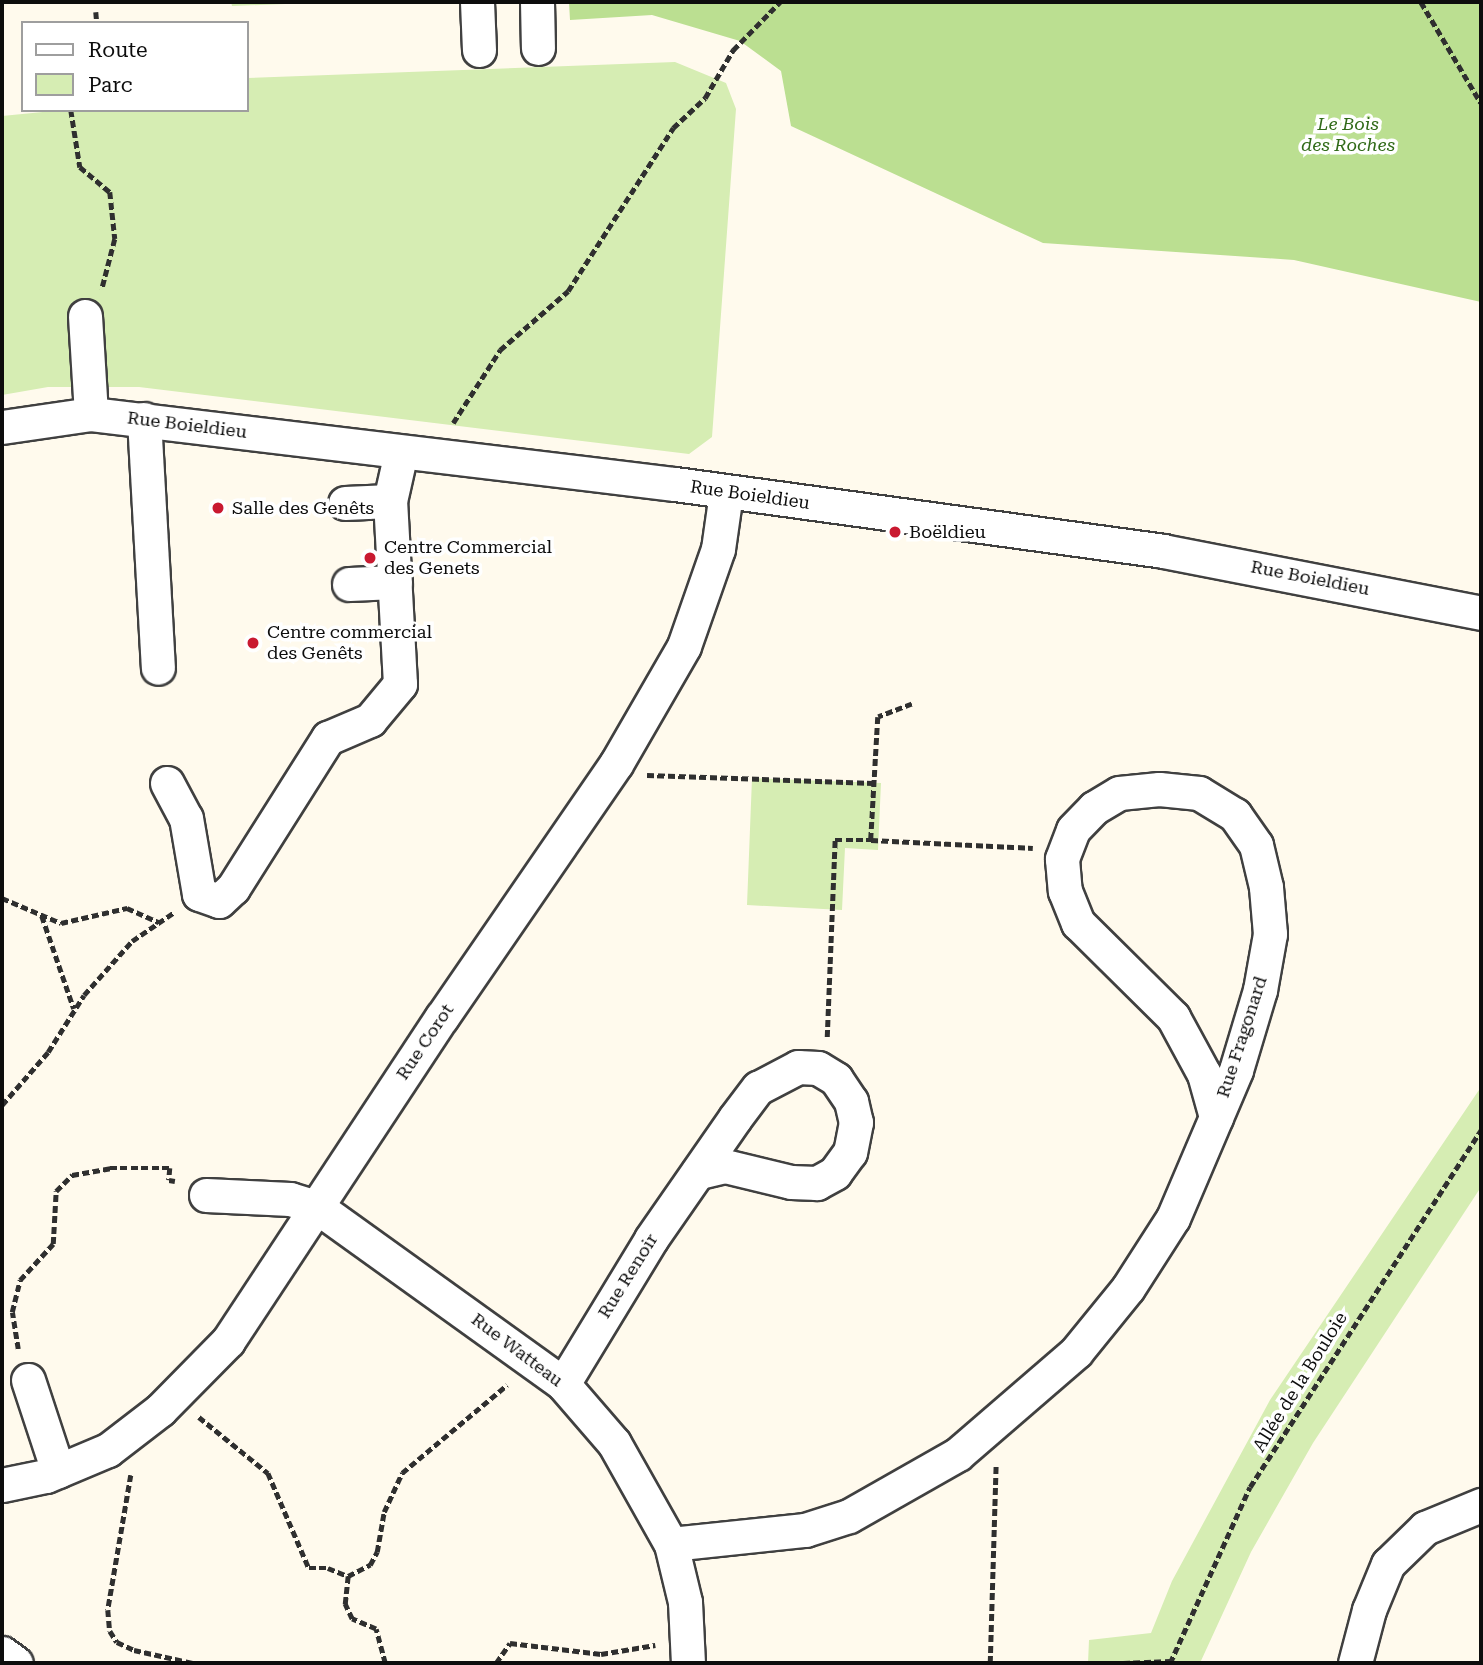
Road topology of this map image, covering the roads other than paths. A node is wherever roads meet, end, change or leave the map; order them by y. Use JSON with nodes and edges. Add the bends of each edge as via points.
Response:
{"nodes":[{"id":1,"x":477,"y":2,"type":"edge"},
{"id":2,"x":537,"y":2,"type":"edge"},
{"id":3,"x":538,"y":48,"type":"dead end"},
{"id":4,"x":479,"y":50,"type":"dead end"},
{"id":5,"x":85,"y":316,"type":"road end"},
{"id":6,"x":91,"y":414,"type":"junction"},
{"id":7,"x":144,"y":419,"type":"junction"},
{"id":8,"x":6,"y":428,"type":"edge"},
{"id":9,"x":401,"y":452,"type":"junction"},
{"id":10,"x":726,"y":493,"type":"junction"},
{"id":11,"x":390,"y":501,"type":"junction"},
{"id":12,"x":345,"y":503,"type":"dead end"},
{"id":13,"x":395,"y":582,"type":"junction"},
{"id":14,"x":349,"y":584,"type":"dead end"},
{"id":15,"x":1481,"y":613,"type":"edge"},
{"id":16,"x":158,"y":668,"type":"dead end"},
{"id":17,"x":167,"y":783,"type":"dead end"},
{"id":18,"x":1216,"y":1117,"type":"junction"},
{"id":19,"x":698,"y":1172,"type":"junction"},
{"id":20,"x":206,"y":1195,"type":"road end"},
{"id":21,"x":317,"y":1207,"type":"junction"},
{"id":22,"x":27,"y":1380,"type":"road end"},
{"id":23,"x":563,"y":1384,"type":"junction"},
{"id":24,"x":58,"y":1471,"type":"junction"},
{"id":25,"x":2,"y":1485,"type":"edge"},
{"id":26,"x":1481,"y":1505,"type":"edge"},
{"id":27,"x":671,"y":1544,"type":"junction"},
{"id":28,"x":688,"y":1651,"type":"edge"},
{"id":29,"x":2,"y":1653,"type":"edge"},
{"id":30,"x":16,"y":1663,"type":"edge"},
{"id":31,"x":1355,"y":1663,"type":"edge"}],
"edges":[{"from":1,"to":4,"type":"street"},
{"from":2,"to":3,"type":"street"},
{"from":5,"to":6,"type":"street"},
{"from":6,"to":7,"type":"street","name":"Rue Boieldieu"},
{"from":6,"to":8,"type":"street","name":"Rue Boieldieu"},
{"from":7,"to":9,"type":"street","name":"Rue Boieldieu"},
{"from":7,"to":16,"type":"street","via":[[137,512]]},
{"from":9,"to":10,"type":"street","name":"Rue Boieldieu"},
{"from":9,"to":11,"type":"street"},
{"from":10,"to":15,"type":"street","name":"Rue Boieldieu","via":[[1163,551]]},
{"from":10,"to":21,"type":"street","name":"Rue Corot","via":[[718,549],[684,646],[610,773]]},
{"from":11,"to":12,"type":"street"},
{"from":11,"to":13,"type":"street"},
{"from":13,"to":14,"type":"street"},
{"from":13,"to":17,"type":"street","via":[[400,684],[370,720],[328,738],[233,888],[219,901],[199,894],[186,818]]},
{"from":18,"to":18,"type":"street","name":"Rue Fragonard","via":[[1236,1070],[1260,990],[1270,934],[1256,845],[1235,815],[1199,793],[1159,789],[1119,793],[1094,808],[1073,830],[1065,849],[1065,891],[1078,923],[1173,1017],[1205,1074]]},
{"from":18,"to":27,"type":"street","name":"Rue Fragonard","via":[[1173,1218],[1128,1288],[1076,1352],[987,1431],[906,1486],[849,1516],[793,1532]]},
{"from":19,"to":19,"type":"street","name":"Rue Renoir","via":[[725,1166],[791,1182],[817,1183],[835,1173],[850,1152],[856,1122],[851,1101],[825,1073],[798,1067],[758,1088]]},
{"from":19,"to":23,"type":"street","name":"Rue Renoir"},
{"from":20,"to":21,"type":"street","via":[[290,1199]]},
{"from":21,"to":23,"type":"street","name":"Rue Watteau"},
{"from":21,"to":24,"type":"street","name":"Rue Corot","via":[[228,1341],[174,1396],[108,1450]]},
{"from":22,"to":24,"type":"street"},
{"from":23,"to":27,"type":"street","name":"Rue Watteau","via":[[614,1443]]},
{"from":24,"to":25,"type":"street","name":"Rue Corot"},
{"from":26,"to":31,"type":"street","via":[[1425,1528],[1388,1564]]},
{"from":27,"to":28,"type":"street","name":"Rue Watteau","via":[[685,1602]]},
{"from":29,"to":30,"type":"street"}]}
